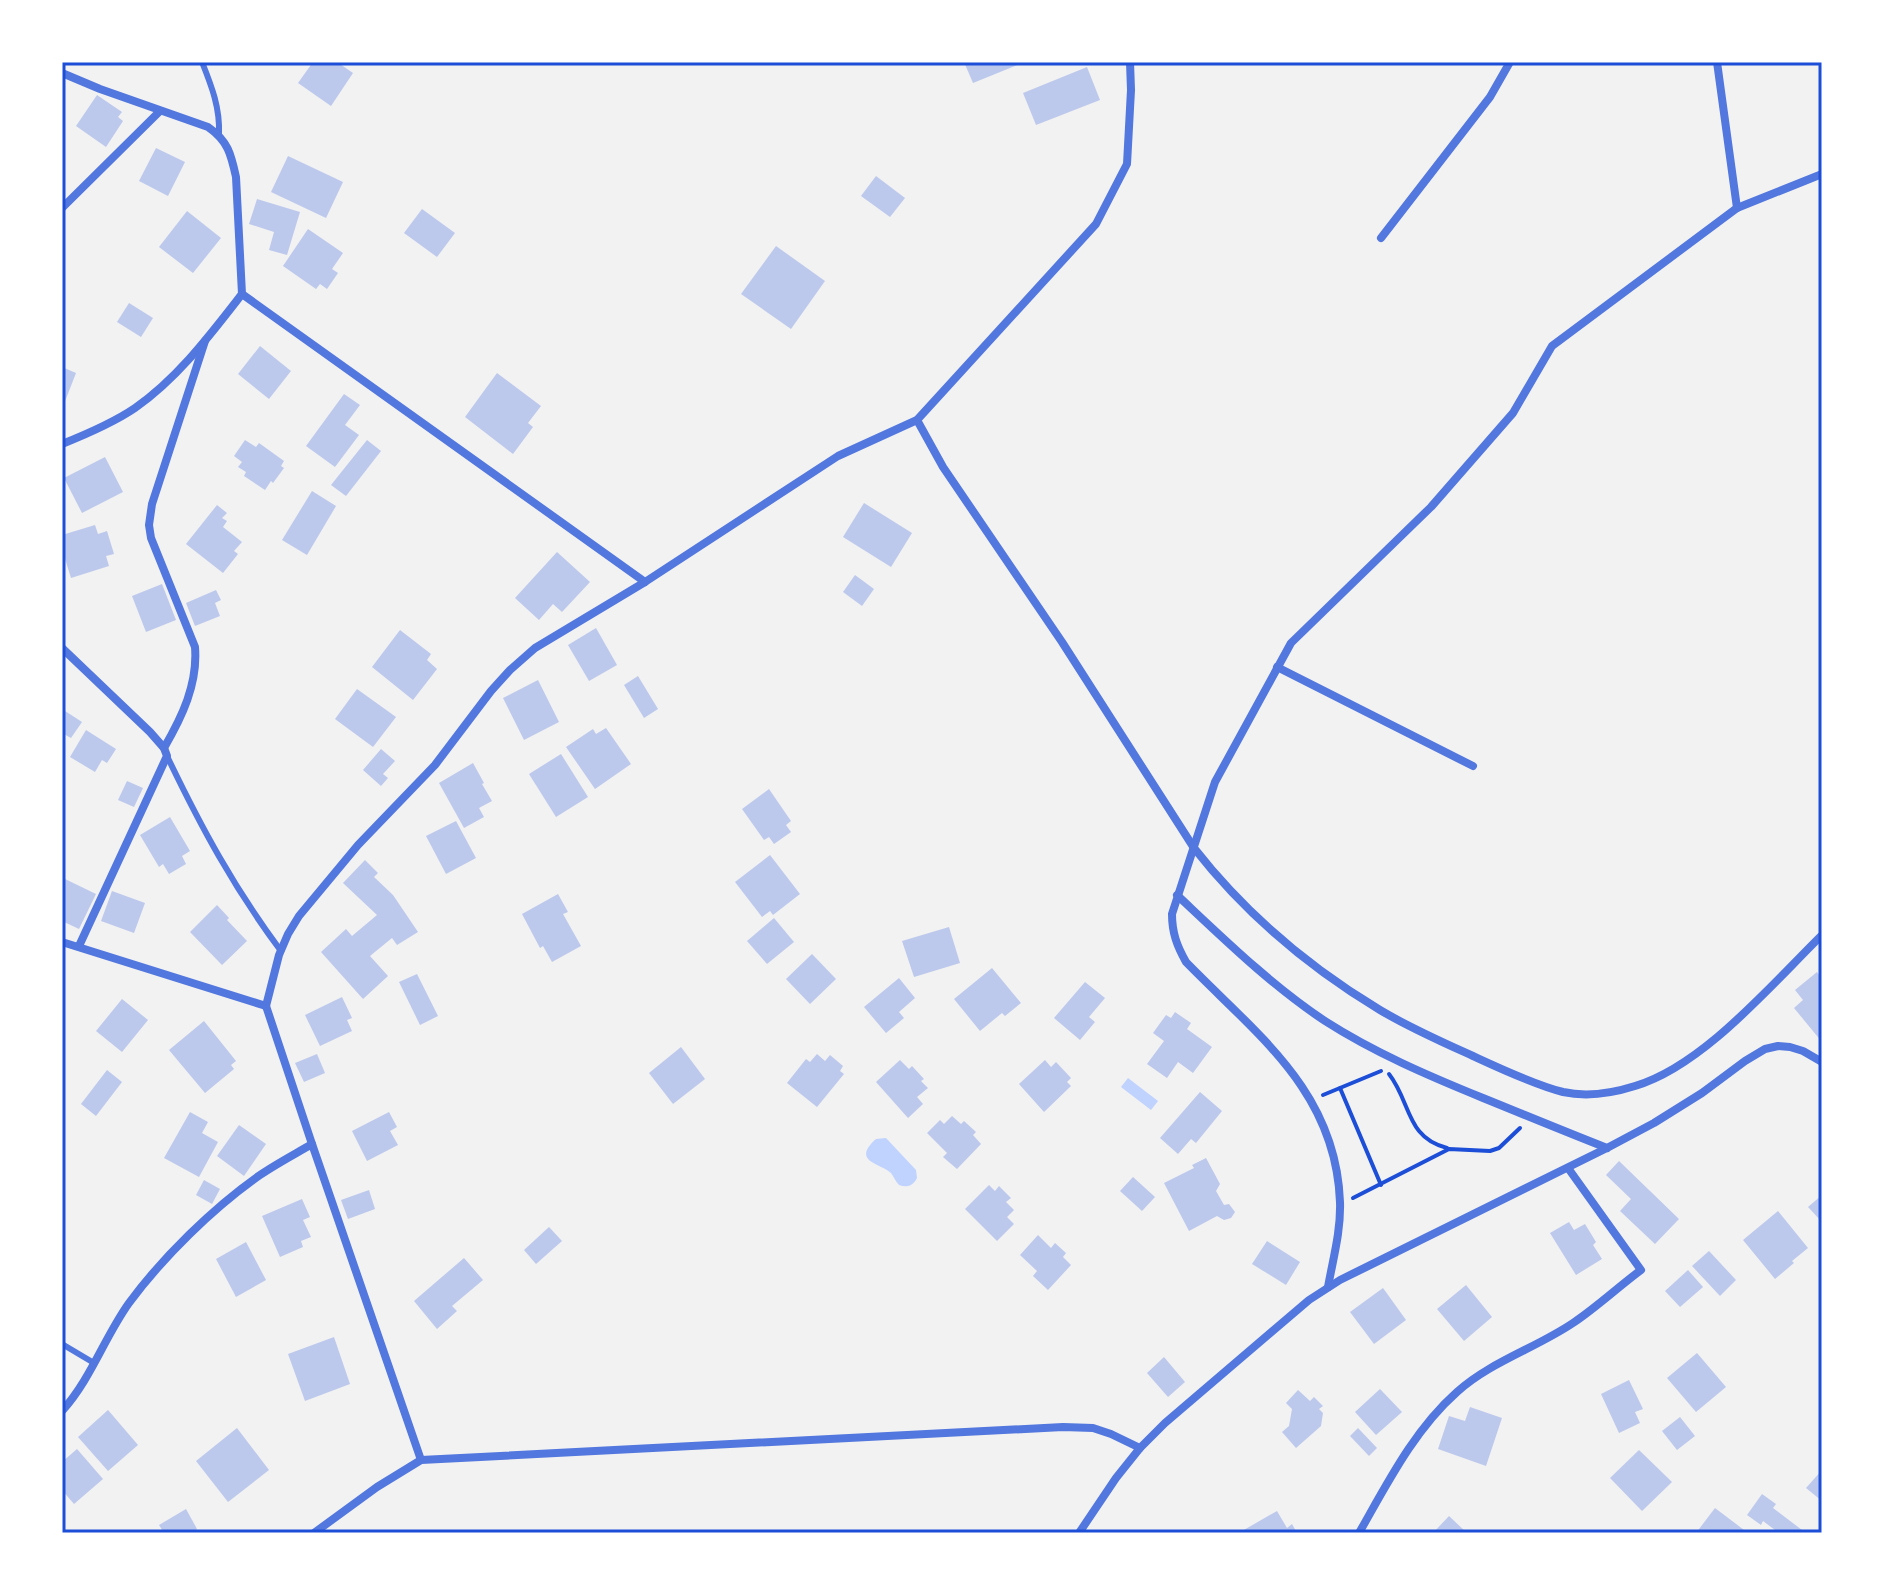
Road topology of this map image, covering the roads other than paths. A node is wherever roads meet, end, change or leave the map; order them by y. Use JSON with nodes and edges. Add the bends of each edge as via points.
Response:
{"nodes":[{"id":1,"x":202,"y":62,"type":"edge"},
{"id":2,"x":1130,"y":62,"type":"edge"},
{"id":3,"x":1510,"y":62,"type":"edge"},
{"id":4,"x":1717,"y":62,"type":"edge"},
{"id":5,"x":62,"y":73,"type":"edge"},
{"id":6,"x":160,"y":111,"type":"junction"},
{"id":7,"x":219,"y":134,"type":"junction"},
{"id":8,"x":1822,"y":174,"type":"edge"},
{"id":9,"x":62,"y":208,"type":"edge"},
{"id":10,"x":1737,"y":208,"type":"junction"},
{"id":11,"x":1381,"y":238,"type":"dead end"},
{"id":12,"x":242,"y":294,"type":"junction"},
{"id":13,"x":205,"y":341,"type":"junction"},
{"id":14,"x":917,"y":420,"type":"junction"},
{"id":15,"x":62,"y":444,"type":"edge"},
{"id":16,"x":645,"y":582,"type":"junction"},
{"id":17,"x":62,"y":648,"type":"edge"},
{"id":18,"x":1277,"y":667,"type":"junction"},
{"id":19,"x":165,"y":752,"type":"junction"},
{"id":20,"x":1473,"y":766,"type":"dead end"},
{"id":21,"x":1194,"y":848,"type":"junction"},
{"id":22,"x":1177,"y":895,"type":"junction"},
{"id":23,"x":1822,"y":935,"type":"edge"},
{"id":24,"x":62,"y":942,"type":"edge"},
{"id":25,"x":79,"y":946,"type":"junction"},
{"id":26,"x":281,"y":951,"type":"junction"},
{"id":27,"x":266,"y":1006,"type":"junction"},
{"id":28,"x":1822,"y":1062,"type":"edge"},
{"id":29,"x":312,"y":1144,"type":"junction"},
{"id":30,"x":1607,"y":1148,"type":"junction"},
{"id":31,"x":1568,"y":1168,"type":"junction"},
{"id":32,"x":1328,"y":1287,"type":"junction"},
{"id":33,"x":62,"y":1344,"type":"edge"},
{"id":34,"x":94,"y":1363,"type":"junction"},
{"id":35,"x":62,"y":1411,"type":"edge"},
{"id":36,"x":1140,"y":1448,"type":"junction"},
{"id":37,"x":421,"y":1460,"type":"junction"},
{"id":38,"x":314,"y":1533,"type":"edge"},
{"id":39,"x":1079,"y":1533,"type":"edge"},
{"id":40,"x":1359,"y":1533,"type":"edge"}],
"edges":[{"from":1,"to":7,"type":"lane","via":[[217,99]]},
{"from":2,"to":14,"type":"street","via":[[1127,164],[1096,224]]},
{"from":3,"to":11,"type":"street","via":[[1490,97]]},
{"from":4,"to":10,"type":"street"},
{"from":5,"to":6,"type":"street"},
{"from":6,"to":7,"type":"street"},
{"from":6,"to":9,"type":"street"},
{"from":7,"to":12,"type":"street","via":[[236,177]]},
{"from":8,"to":10,"type":"street"},
{"from":10,"to":18,"type":"street","via":[[1552,346],[1513,413],[1431,507],[1291,643]]},
{"from":12,"to":13,"type":"street"},
{"from":12,"to":16,"type":"street"},
{"from":13,"to":15,"type":"street","via":[[134,408]]},
{"from":13,"to":19,"type":"street","via":[[149,525],[195,647],[188,697]]},
{"from":14,"to":16,"type":"street","via":[[838,456]]},
{"from":14,"to":21,"type":"street"},
{"from":16,"to":26,"type":"street","via":[[535,648],[510,670],[435,765],[299,916]]},
{"from":17,"to":19,"type":"street"},
{"from":18,"to":20,"type":"street"},
{"from":18,"to":21,"type":"street","via":[[1215,782]]},
{"from":19,"to":25,"type":"street"},
{"from":19,"to":26,"type":"lane","via":[[223,866]]},
{"from":21,"to":22,"type":"street"},
{"from":21,"to":23,"type":"street","via":[[1270,929],[1368,1002],[1434,1038],[1563,1092],[1613,1092],[1637,1086],[1690,1058]]},
{"from":22,"to":30,"type":"street","via":[[1264,976],[1325,1021],[1404,1065]]},
{"from":22,"to":32,"type":"street","via":[[1172,929],[1186,962],[1295,1075],[1328,1136],[1340,1203]]},
{"from":24,"to":25,"type":"street"},
{"from":25,"to":27,"type":"street"},
{"from":26,"to":27,"type":"street"},
{"from":27,"to":29,"type":"street"},
{"from":28,"to":30,"type":"street","via":[[1790,1047],[1765,1049]]},
{"from":29,"to":34,"type":"street","via":[[259,1176],[184,1240],[128,1304]]},
{"from":29,"to":37,"type":"street"},
{"from":30,"to":31,"type":"street"},
{"from":31,"to":32,"type":"street"},
{"from":31,"to":40,"type":"street","via":[[1641,1270],[1572,1323],[1457,1391],[1401,1461]]},
{"from":32,"to":36,"type":"street"},
{"from":33,"to":34,"type":"lane"},
{"from":34,"to":35,"type":"street"},
{"from":36,"to":37,"type":"street","via":[[1093,1428],[1063,1427]]},
{"from":36,"to":39,"type":"street"},
{"from":37,"to":38,"type":"street"}]}
